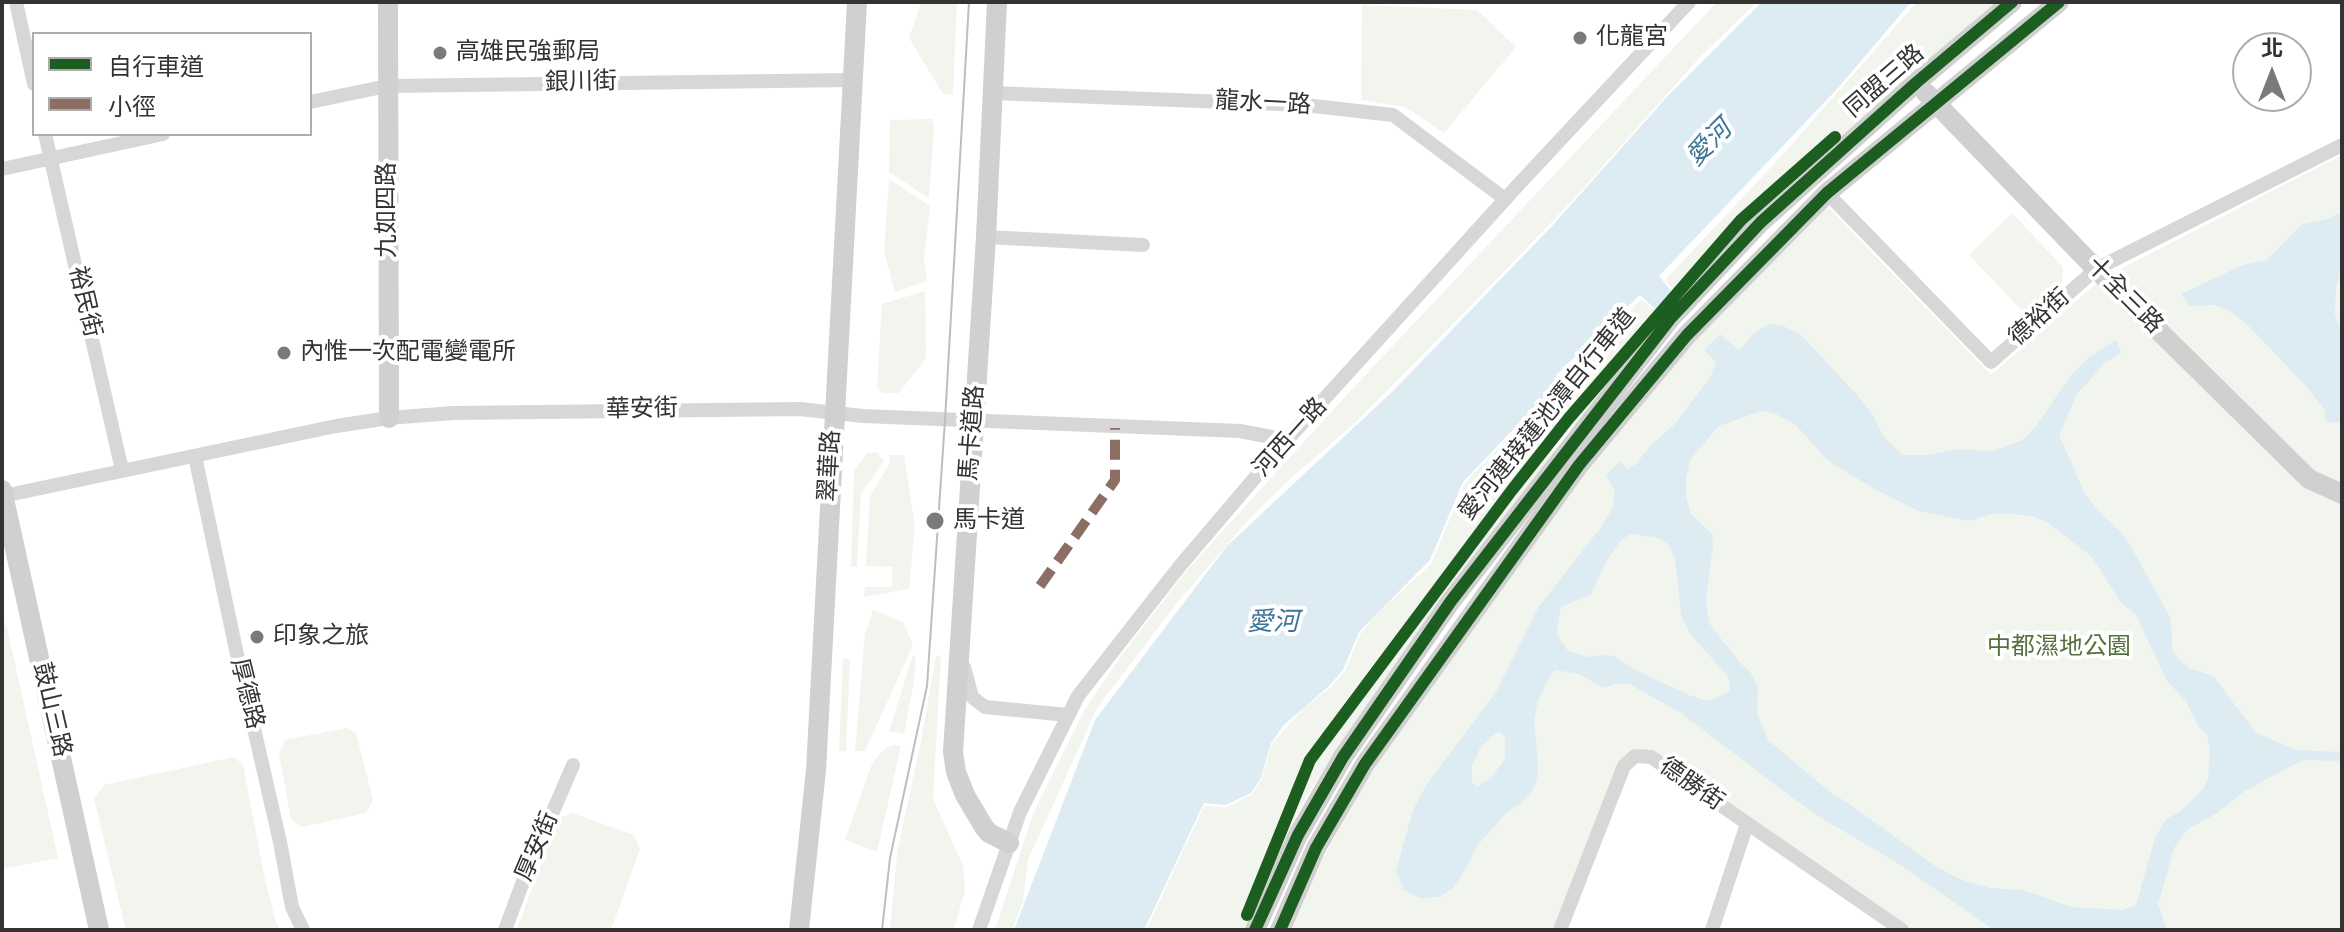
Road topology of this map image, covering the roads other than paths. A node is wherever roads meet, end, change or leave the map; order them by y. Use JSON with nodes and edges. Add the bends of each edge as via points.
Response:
{"nodes":[{"id":1,"x":16,"y":2,"type":"edge"},
{"id":2,"x":388,"y":2,"type":"edge"},
{"id":3,"x":857,"y":2,"type":"edge"},
{"id":4,"x":997,"y":2,"type":"edge"},
{"id":5,"x":1689,"y":2,"type":"edge"},
{"id":6,"x":2012,"y":2,"type":"edge"},
{"id":7,"x":2059,"y":2,"type":"edge"},
{"id":8,"x":32,"y":75,"type":"edge"},
{"id":9,"x":854,"y":80,"type":"junction"},
{"id":10,"x":1917,"y":82,"type":"junction"},
{"id":11,"x":387,"y":86,"type":"junction"},
{"id":12,"x":992,"y":93,"type":"junction"},
{"id":13,"x":312,"y":102,"type":"edge"},
{"id":14,"x":1935,"y":103,"type":"junction"},
{"id":15,"x":45,"y":136,"type":"edge"},
{"id":16,"x":154,"y":136,"type":"edge"},
{"id":17,"x":2342,"y":145,"type":"edge"},
{"id":18,"x":50,"y":158,"type":"junction"},
{"id":19,"x":2,"y":169,"type":"edge"},
{"id":20,"x":1827,"y":193,"type":"junction"},
{"id":21,"x":1505,"y":199,"type":"junction"},
{"id":22,"x":986,"y":237,"type":"junction"},
{"id":23,"x":1143,"y":245,"type":"dead end"},
{"id":24,"x":2096,"y":269,"type":"junction"},
{"id":25,"x":834,"y":413,"type":"junction"},
{"id":26,"x":389,"y":418,"type":"junction"},
{"id":27,"x":974,"y":421,"type":"junction"},
{"id":28,"x":1287,"y":440,"type":"junction"},
{"id":29,"x":195,"y":456,"type":"junction"},
{"id":30,"x":122,"y":470,"type":"junction"},
{"id":31,"x":3,"y":493,"type":"edge"},
{"id":32,"x":2342,"y":494,"type":"edge"},
{"id":33,"x":8,"y":547,"type":"edge"},
{"id":34,"x":959,"y":631,"type":"junction"},
{"id":35,"x":1068,"y":715,"type":"junction"},
{"id":36,"x":573,"y":765,"type":"dead end"},
{"id":37,"x":1747,"y":824,"type":"junction"},
{"id":38,"x":1009,"y":843,"type":"junction"},
{"id":39,"x":99,"y":930,"type":"edge"},
{"id":40,"x":303,"y":930,"type":"edge"},
{"id":41,"x":505,"y":930,"type":"edge"},
{"id":42,"x":799,"y":930,"type":"edge"},
{"id":43,"x":979,"y":930,"type":"edge"},
{"id":44,"x":1255,"y":930,"type":"edge"},
{"id":45,"x":1280,"y":930,"type":"edge"},
{"id":46,"x":1560,"y":930,"type":"edge"},
{"id":47,"x":1712,"y":930,"type":"edge"},
{"id":48,"x":1902,"y":930,"type":"edge"}],
"edges":[{"from":1,"to":8,"type":"street"},
{"from":2,"to":11,"type":"street","name":"九如四路"},
{"from":3,"to":9,"type":"street","name":"翠華路"},
{"from":4,"to":12,"type":"street","name":"馬卡道路"},
{"from":5,"to":21,"type":"street","name":"河西一路"},
{"from":6,"to":10,"type":"street","name":"同盟三路"},
{"from":7,"to":14,"type":"street","name":"同盟三路"},
{"from":9,"to":11,"type":"street","name":"銀川街"},
{"from":9,"to":25,"type":"street","name":"翠華路"},
{"from":10,"to":14,"type":"street","name":"十全三路"},
{"from":10,"to":44,"type":"street","name":"同盟三路","via":[[1761,222],[1670,319],[1451,601],[1343,757],[1298,835]]},
{"from":11,"to":13,"type":"street","name":"銀川街"},
{"from":11,"to":26,"type":"street","name":"九如四路"},
{"from":12,"to":21,"type":"street","name":"龍水一路","via":[[1305,105],[1393,115]]},
{"from":12,"to":22,"type":"street","name":"馬卡道路"},
{"from":14,"to":20,"type":"street","name":"同盟三路"},
{"from":14,"to":24,"type":"street","name":"十全三路"},
{"from":15,"to":18,"type":"street","name":"裕民街"},
{"from":16,"to":18,"type":"street"},
{"from":17,"to":24,"type":"street","name":"德裕街"},
{"from":18,"to":19,"type":"street"},
{"from":18,"to":30,"type":"street","name":"裕民街"},
{"from":20,"to":24,"type":"street","name":"德裕街","via":[[1991,362]]},
{"from":20,"to":45,"type":"street","name":"同盟三路","via":[[1687,335],[1579,465],[1365,764],[1316,848]]},
{"from":21,"to":28,"type":"street","name":"河西一路"},
{"from":22,"to":23,"type":"street"},
{"from":22,"to":27,"type":"street","name":"馬卡道路"},
{"from":24,"to":32,"type":"street","name":"十全三路","via":[[2309,479]]},
{"from":25,"to":26,"type":"street","name":"華安街","via":[[541,411]]},
{"from":25,"to":27,"type":"street","name":"華安街"},
{"from":25,"to":42,"type":"street","name":"翠華路","via":[[816,770]]},
{"from":26,"to":29,"type":"street","name":"華安街"},
{"from":27,"to":28,"type":"street","name":"華安街","via":[[1240,431]]},
{"from":27,"to":34,"type":"street","name":"馬卡道路"},
{"from":28,"to":35,"type":"street","name":"河西一路","via":[[1179,567]]},
{"from":29,"to":30,"type":"street","name":"華安街"},
{"from":29,"to":40,"type":"street","name":"厚德路","via":[[292,907]]},
{"from":30,"to":31,"type":"street","name":"華安街"},
{"from":31,"to":33,"type":"street","name":"鼓山三路"},
{"from":33,"to":39,"type":"street","name":"鼓山三路"},
{"from":34,"to":35,"type":"street","via":[[969,688],[978,703]]},
{"from":34,"to":38,"type":"street","name":"馬卡道路","via":[[956,772],[984,827]]},
{"from":35,"to":38,"type":"street","name":"河西一路"},
{"from":36,"to":41,"type":"street","name":"厚安街"},
{"from":37,"to":46,"type":"street","name":"德勝街","via":[[1651,757],[1635,756],[1624,766]]},
{"from":37,"to":47,"type":"street"},
{"from":37,"to":48,"type":"street","name":"德勝街"},
{"from":38,"to":43,"type":"street","name":"河西一路"}]}
